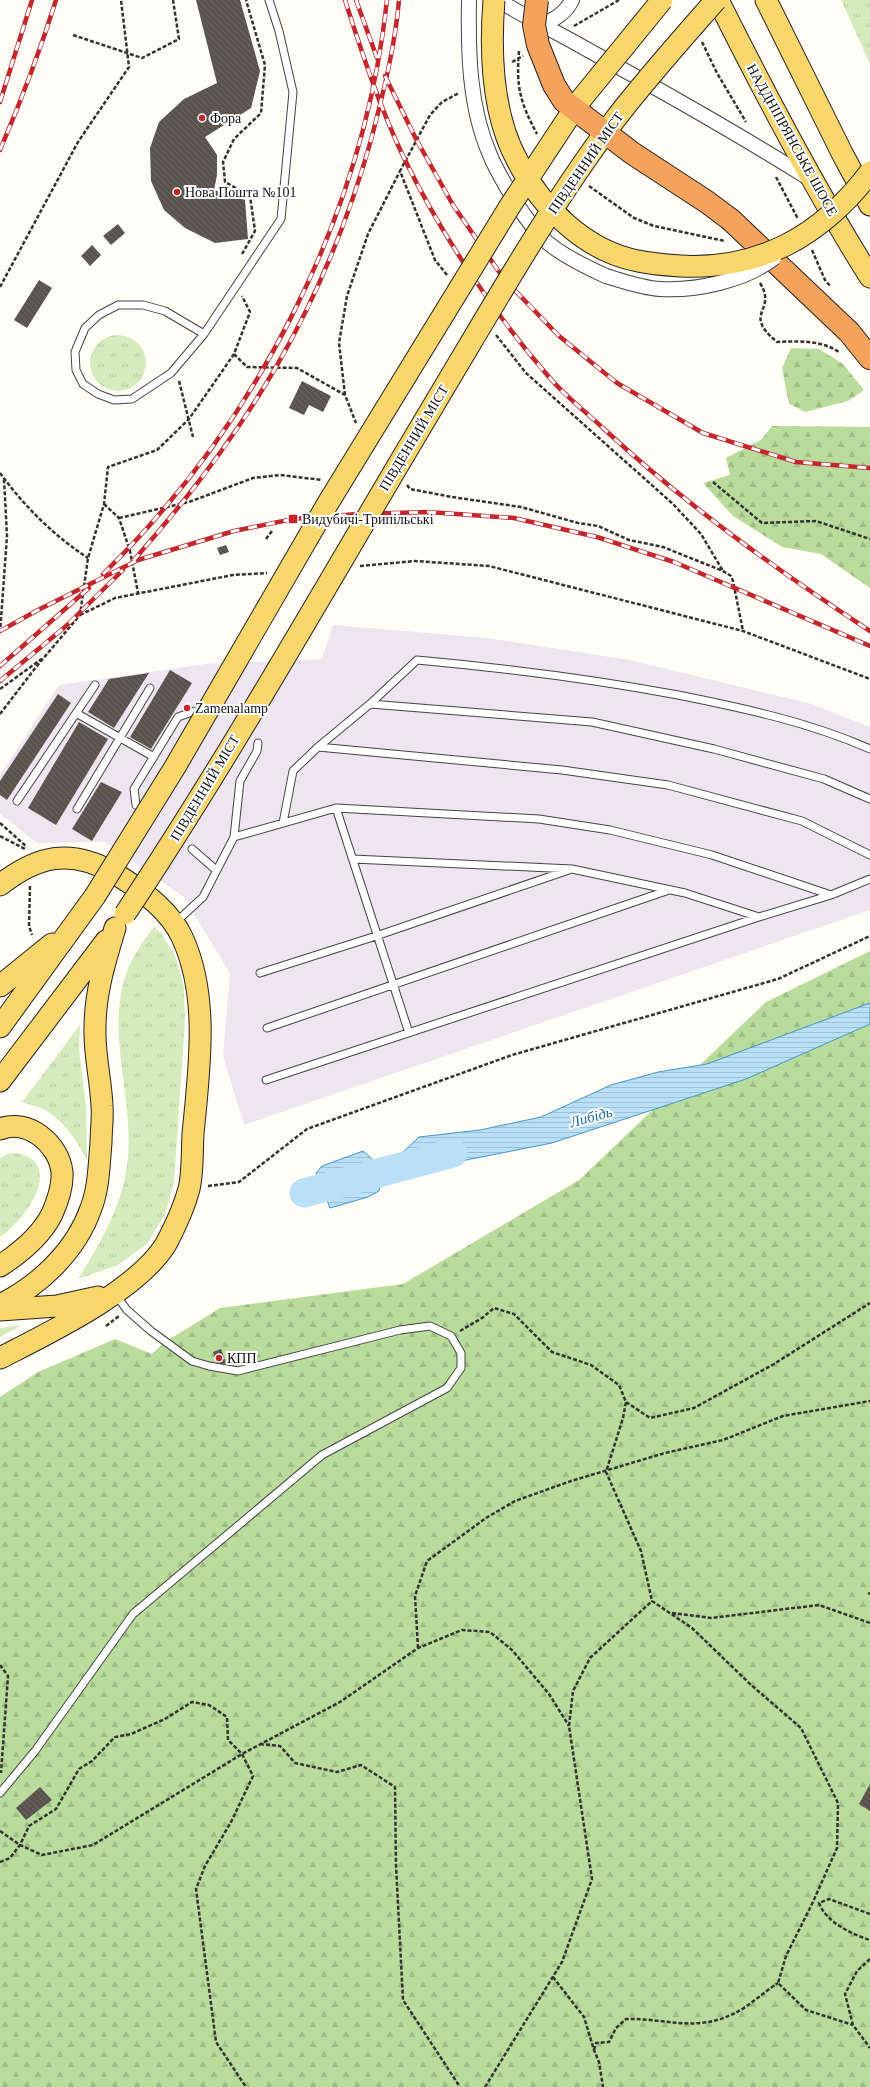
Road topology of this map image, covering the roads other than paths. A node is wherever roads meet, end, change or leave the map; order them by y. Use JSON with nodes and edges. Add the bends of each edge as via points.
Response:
{"nodes":[{"id":1,"x":269,"y":0,"type":"edge"},
{"id":2,"x":469,"y":0,"type":"edge"},
{"id":3,"x":494,"y":0,"type":"edge"},
{"id":4,"x":498,"y":0,"type":"edge"},
{"id":5,"x":537,"y":0,"type":"edge"},
{"id":6,"x":572,"y":0,"type":"edge"},
{"id":7,"x":662,"y":0,"type":"edge"},
{"id":8,"x":717,"y":0,"type":"edge"},
{"id":9,"x":766,"y":0,"type":"edge"},
{"id":10,"x":542,"y":25,"type":"junction"},
{"id":11,"x":870,"y":172,"type":"edge"},
{"id":12,"x":814,"y":181,"type":"junction"},
{"id":13,"x":870,"y":205,"type":"edge"},
{"id":14,"x":786,"y":245,"type":"junction"},
{"id":15,"x":870,"y":277,"type":"edge"},
{"id":16,"x":204,"y":334,"type":"junction"},
{"id":17,"x":870,"y":358,"type":"edge"},
{"id":18,"x":95,"y":685,"type":"dead end"},
{"id":19,"x":150,"y":688,"type":"dead end"},
{"id":20,"x":370,"y":704,"type":"junction"},
{"id":21,"x":195,"y":711,"type":"dead end"},
{"id":22,"x":76,"y":713,"type":"junction"},
{"id":23,"x":120,"y":737,"type":"junction"},
{"id":24,"x":258,"y":744,"type":"dead end"},
{"id":25,"x":318,"y":747,"type":"junction"},
{"id":26,"x":870,"y":749,"type":"edge"},
{"id":27,"x":154,"y":757,"type":"junction"},
{"id":28,"x":870,"y":800,"type":"edge"},
{"id":29,"x":17,"y":801,"type":"dead end"},
{"id":30,"x":136,"y":805,"type":"dead end"},
{"id":31,"x":336,"y":808,"type":"junction"},
{"id":32,"x":77,"y":809,"type":"dead end"},
{"id":33,"x":283,"y":823,"type":"junction"},
{"id":34,"x":234,"y":837,"type":"junction"},
{"id":35,"x":192,"y":848,"type":"dead end"},
{"id":36,"x":870,"y":855,"type":"edge"},
{"id":37,"x":353,"y":859,"type":"junction"},
{"id":38,"x":572,"y":869,"type":"junction"},
{"id":39,"x":216,"y":870,"type":"junction"},
{"id":40,"x":870,"y":879,"type":"edge"},
{"id":41,"x":0,"y":885,"type":"edge"},
{"id":42,"x":670,"y":890,"type":"junction"},
{"id":43,"x":831,"y":895,"type":"junction"},
{"id":44,"x":759,"y":917,"type":"junction"},
{"id":45,"x":120,"y":921,"type":"junction"},
{"id":46,"x":76,"y":924,"type":"junction"},
{"id":47,"x":174,"y":924,"type":"junction"},
{"id":48,"x":376,"y":936,"type":"junction"},
{"id":49,"x":260,"y":973,"type":"dead end"},
{"id":50,"x":393,"y":985,"type":"junction"},
{"id":51,"x":0,"y":986,"type":"edge"},
{"id":52,"x":0,"y":1027,"type":"edge"},
{"id":53,"x":266,"y":1028,"type":"dead end"},
{"id":54,"x":409,"y":1033,"type":"junction"},
{"id":55,"x":266,"y":1080,"type":"dead end"},
{"id":56,"x":0,"y":1081,"type":"edge"},
{"id":57,"x":0,"y":1129,"type":"edge"},
{"id":58,"x":0,"y":1266,"type":"edge"},
{"id":59,"x":48,"y":1273,"type":"junction"},
{"id":60,"x":115,"y":1294,"type":"junction"},
{"id":61,"x":0,"y":1305,"type":"edge"},
{"id":62,"x":57,"y":1306,"type":"junction"},
{"id":63,"x":0,"y":1310,"type":"edge"},
{"id":64,"x":0,"y":1358,"type":"edge"},
{"id":65,"x":0,"y":1793,"type":"edge"}],
"edges":[{"from":1,"to":16,"type":"lane","via":[[293,92],[281,219]]},
{"from":2,"to":14,"type":"street","bridge":true,"via":[[473,90],[482,133],[490,156],[524,217],[548,243],[581,265],[606,276],[659,289],[692,287],[746,274],[773,259]]},
{"from":3,"to":14,"type":"main road","bridge":true,"via":[[492,62],[496,96],[506,131],[516,159],[540,196],[570,228],[592,243],[613,252],[637,261],[655,264],[725,265]]},
{"from":4,"to":10,"type":"street"},
{"from":5,"to":17,"type":"highway","bridge":true,"via":[[534,25],[538,45],[554,85],[564,101],[632,153],[731,220],[843,326]]},
{"from":6,"to":10,"type":"street","via":[[569,7],[557,18]]},
{"from":7,"to":46,"type":"main road","bridge":true,"via":[[578,103],[510,206],[336,489],[175,767]]},
{"from":8,"to":12,"type":"main road","name":"НАДДНІПРЯНСЬКЕ ШОСЕ"},
{"from":8,"to":45,"type":"main road","name":"ПІВДЕННИЙ МІСТ","bridge":true,"via":[[651,73],[609,127],[546,222],[372,507],[208,785]]},
{"from":9,"to":13,"type":"main road"},
{"from":10,"to":12,"type":"street"},
{"from":11,"to":14,"type":"main road","bridge":true,"via":[[844,202],[813,228]]},
{"from":12,"to":15,"type":"main road","name":"НАДДНІПРЯНСЬКЕ ШОСЕ"},
{"from":16,"to":16,"type":"lane","via":[[171,373],[132,399],[114,400],[98,394],[83,384],[76,370],[75,352],[85,328],[99,315],[118,305],[143,305],[165,311]]},
{"from":18,"to":22,"type":"lane"},
{"from":19,"to":23,"type":"lane"},
{"from":20,"to":25,"type":"lane"},
{"from":20,"to":26,"type":"lane","via":[[417,660],[507,668],[598,680],[723,704],[834,734]]},
{"from":20,"to":28,"type":"lane","via":[[592,722],[714,748],[817,777]]},
{"from":21,"to":27,"type":"lane","via":[[178,717]]},
{"from":22,"to":23,"type":"lane"},
{"from":22,"to":29,"type":"lane"},
{"from":23,"to":27,"type":"lane"},
{"from":23,"to":32,"type":"lane"},
{"from":24,"to":34,"type":"lane","via":[[257,751],[240,781]]},
{"from":25,"to":33,"type":"lane","via":[[293,771]]},
{"from":25,"to":36,"type":"lane","via":[[562,770],[668,785],[802,821]]},
{"from":27,"to":30,"type":"lane","via":[[134,790]]},
{"from":31,"to":33,"type":"lane"},
{"from":31,"to":37,"type":"lane"},
{"from":31,"to":43,"type":"lane","via":[[539,819],[610,830],[712,855]]},
{"from":33,"to":34,"type":"lane"},
{"from":34,"to":39,"type":"lane"},
{"from":35,"to":39,"type":"lane"},
{"from":37,"to":38,"type":"lane"},
{"from":37,"to":48,"type":"lane"},
{"from":38,"to":42,"type":"lane"},
{"from":38,"to":48,"type":"lane"},
{"from":39,"to":47,"type":"lane","via":[[203,896]]},
{"from":40,"to":43,"type":"lane"},
{"from":41,"to":47,"type":"main road","via":[[17,871],[49,860],[86,860],[126,880]]},
{"from":42,"to":44,"type":"lane"},
{"from":42,"to":50,"type":"lane"},
{"from":43,"to":44,"type":"lane"},
{"from":44,"to":54,"type":"lane"},
{"from":45,"to":56,"type":"main road"},
{"from":45,"to":59,"type":"main road","via":[[99,981],[95,1021],[102,1108],[99,1171],[91,1208],[76,1238]]},
{"from":46,"to":51,"type":"main road"},
{"from":46,"to":52,"type":"main road"},
{"from":47,"to":60,"type":"main road","via":[[196,976],[199,1042],[189,1188],[165,1245],[148,1265]]},
{"from":48,"to":49,"type":"lane"},
{"from":48,"to":50,"type":"lane"},
{"from":50,"to":53,"type":"lane"},
{"from":50,"to":54,"type":"lane"},
{"from":54,"to":55,"type":"lane"},
{"from":57,"to":58,"type":"main road","via":[[15,1126],[34,1131],[45,1139],[55,1152],[62,1172],[52,1214],[37,1236]]},
{"from":59,"to":61,"type":"main road","via":[[19,1295]]},
{"from":59,"to":62,"type":"main road","via":[[39,1289],[42,1298]]},
{"from":60,"to":62,"type":"main road"},
{"from":60,"to":64,"type":"main road"},
{"from":60,"to":65,"type":"lane","via":[[127,1310],[151,1331],[192,1361],[209,1366],[238,1371],[400,1330],[430,1326],[451,1336],[461,1353],[461,1368],[447,1388],[322,1455],[133,1614],[35,1751]]},
{"from":62,"to":63,"type":"main road"}]}
